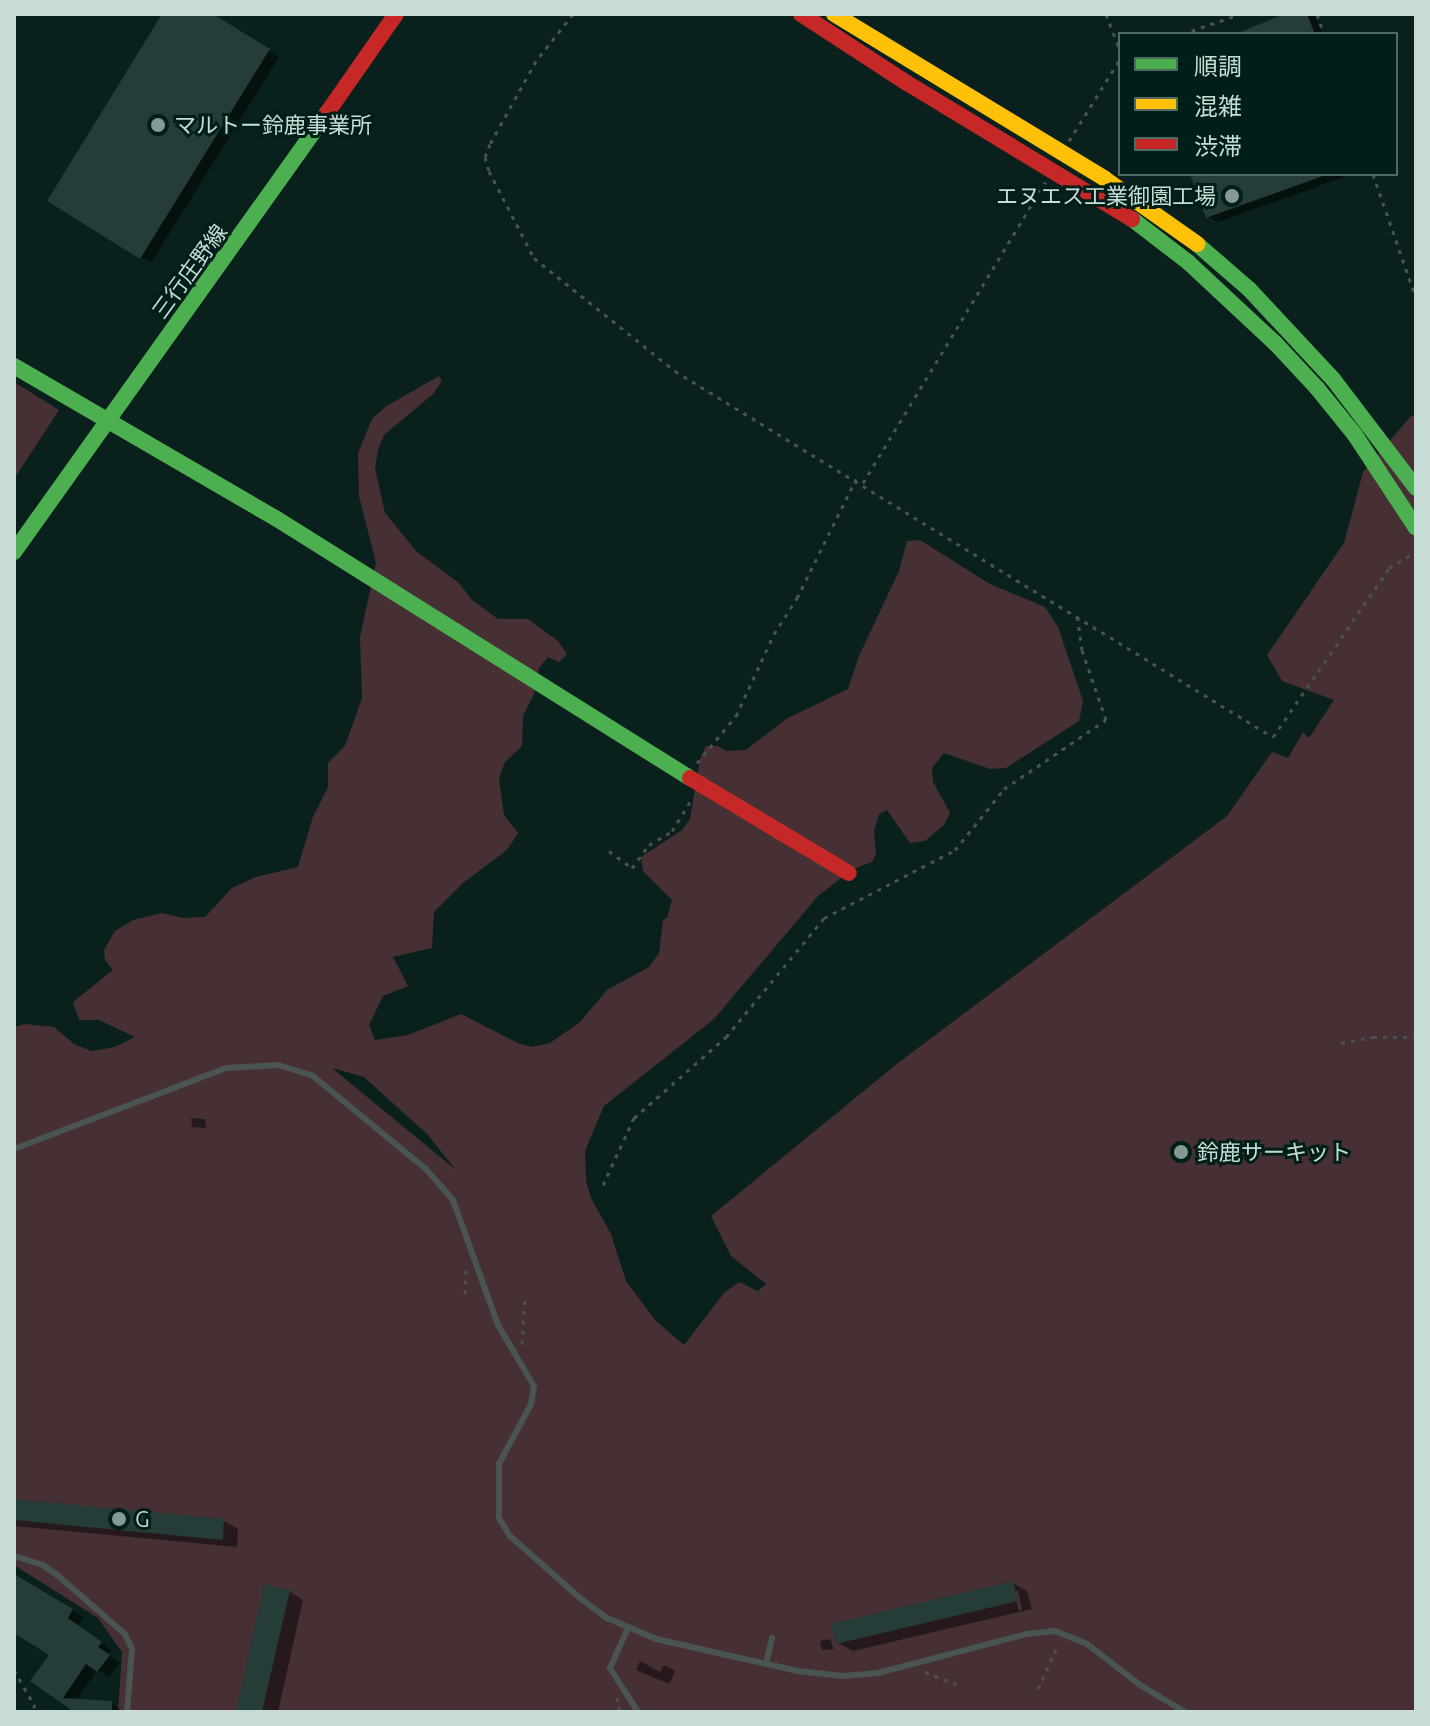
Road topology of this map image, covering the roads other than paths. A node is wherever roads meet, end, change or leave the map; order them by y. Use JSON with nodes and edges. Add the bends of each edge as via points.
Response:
{"nodes":[{"id":1,"x":396,"y":14,"type":"edge"},
{"id":2,"x":801,"y":14,"type":"edge"},
{"id":3,"x":834,"y":14,"type":"edge"},
{"id":4,"x":14,"y":366,"type":"edge"},
{"id":5,"x":108,"y":422,"type":"junction"},
{"id":6,"x":1416,"y":488,"type":"edge"},
{"id":7,"x":1416,"y":528,"type":"edge"},
{"id":8,"x":14,"y":552,"type":"edge"},
{"id":9,"x":849,"y":873,"type":"dead end"},
{"id":10,"x":14,"y":1149,"type":"edge"},
{"id":11,"x":14,"y":1556,"type":"edge"},
{"id":12,"x":628,"y":1628,"type":"junction"},
{"id":13,"x":772,"y":1638,"type":"dead end"},
{"id":14,"x":766,"y":1664,"type":"junction"},
{"id":15,"x":127,"y":1712,"type":"edge"},
{"id":16,"x":638,"y":1712,"type":"edge"},
{"id":17,"x":1185,"y":1712,"type":"edge"}],
"edges":[{"from":1,"to":5,"type":"street","name":"三行庄野線"},
{"from":2,"to":7,"type":"street","via":[[1139,223],[1188,262],[1265,332],[1355,435]]},
{"from":3,"to":6,"type":"street","via":[[1154,212],[1249,289],[1333,379]]},
{"from":4,"to":5,"type":"street"},
{"from":5,"to":8,"type":"street","name":"三行庄野線"},
{"from":5,"to":9,"type":"street","via":[[277,519]]},
{"from":10,"to":12,"type":"lane","via":[[226,1068],[278,1065],[323,1082],[426,1169],[453,1200],[498,1325],[534,1386],[531,1404],[498,1470],[497,1509],[504,1527],[569,1590]]},
{"from":11,"to":15,"type":"lane","via":[[43,1565],[125,1634],[132,1649]]},
{"from":12,"to":14,"type":"lane"},
{"from":12,"to":16,"type":"lane","via":[[610,1668]]},
{"from":13,"to":14,"type":"lane"},
{"from":14,"to":17,"type":"lane","via":[[817,1674],[864,1675],[1055,1631],[1087,1644]]}]}
